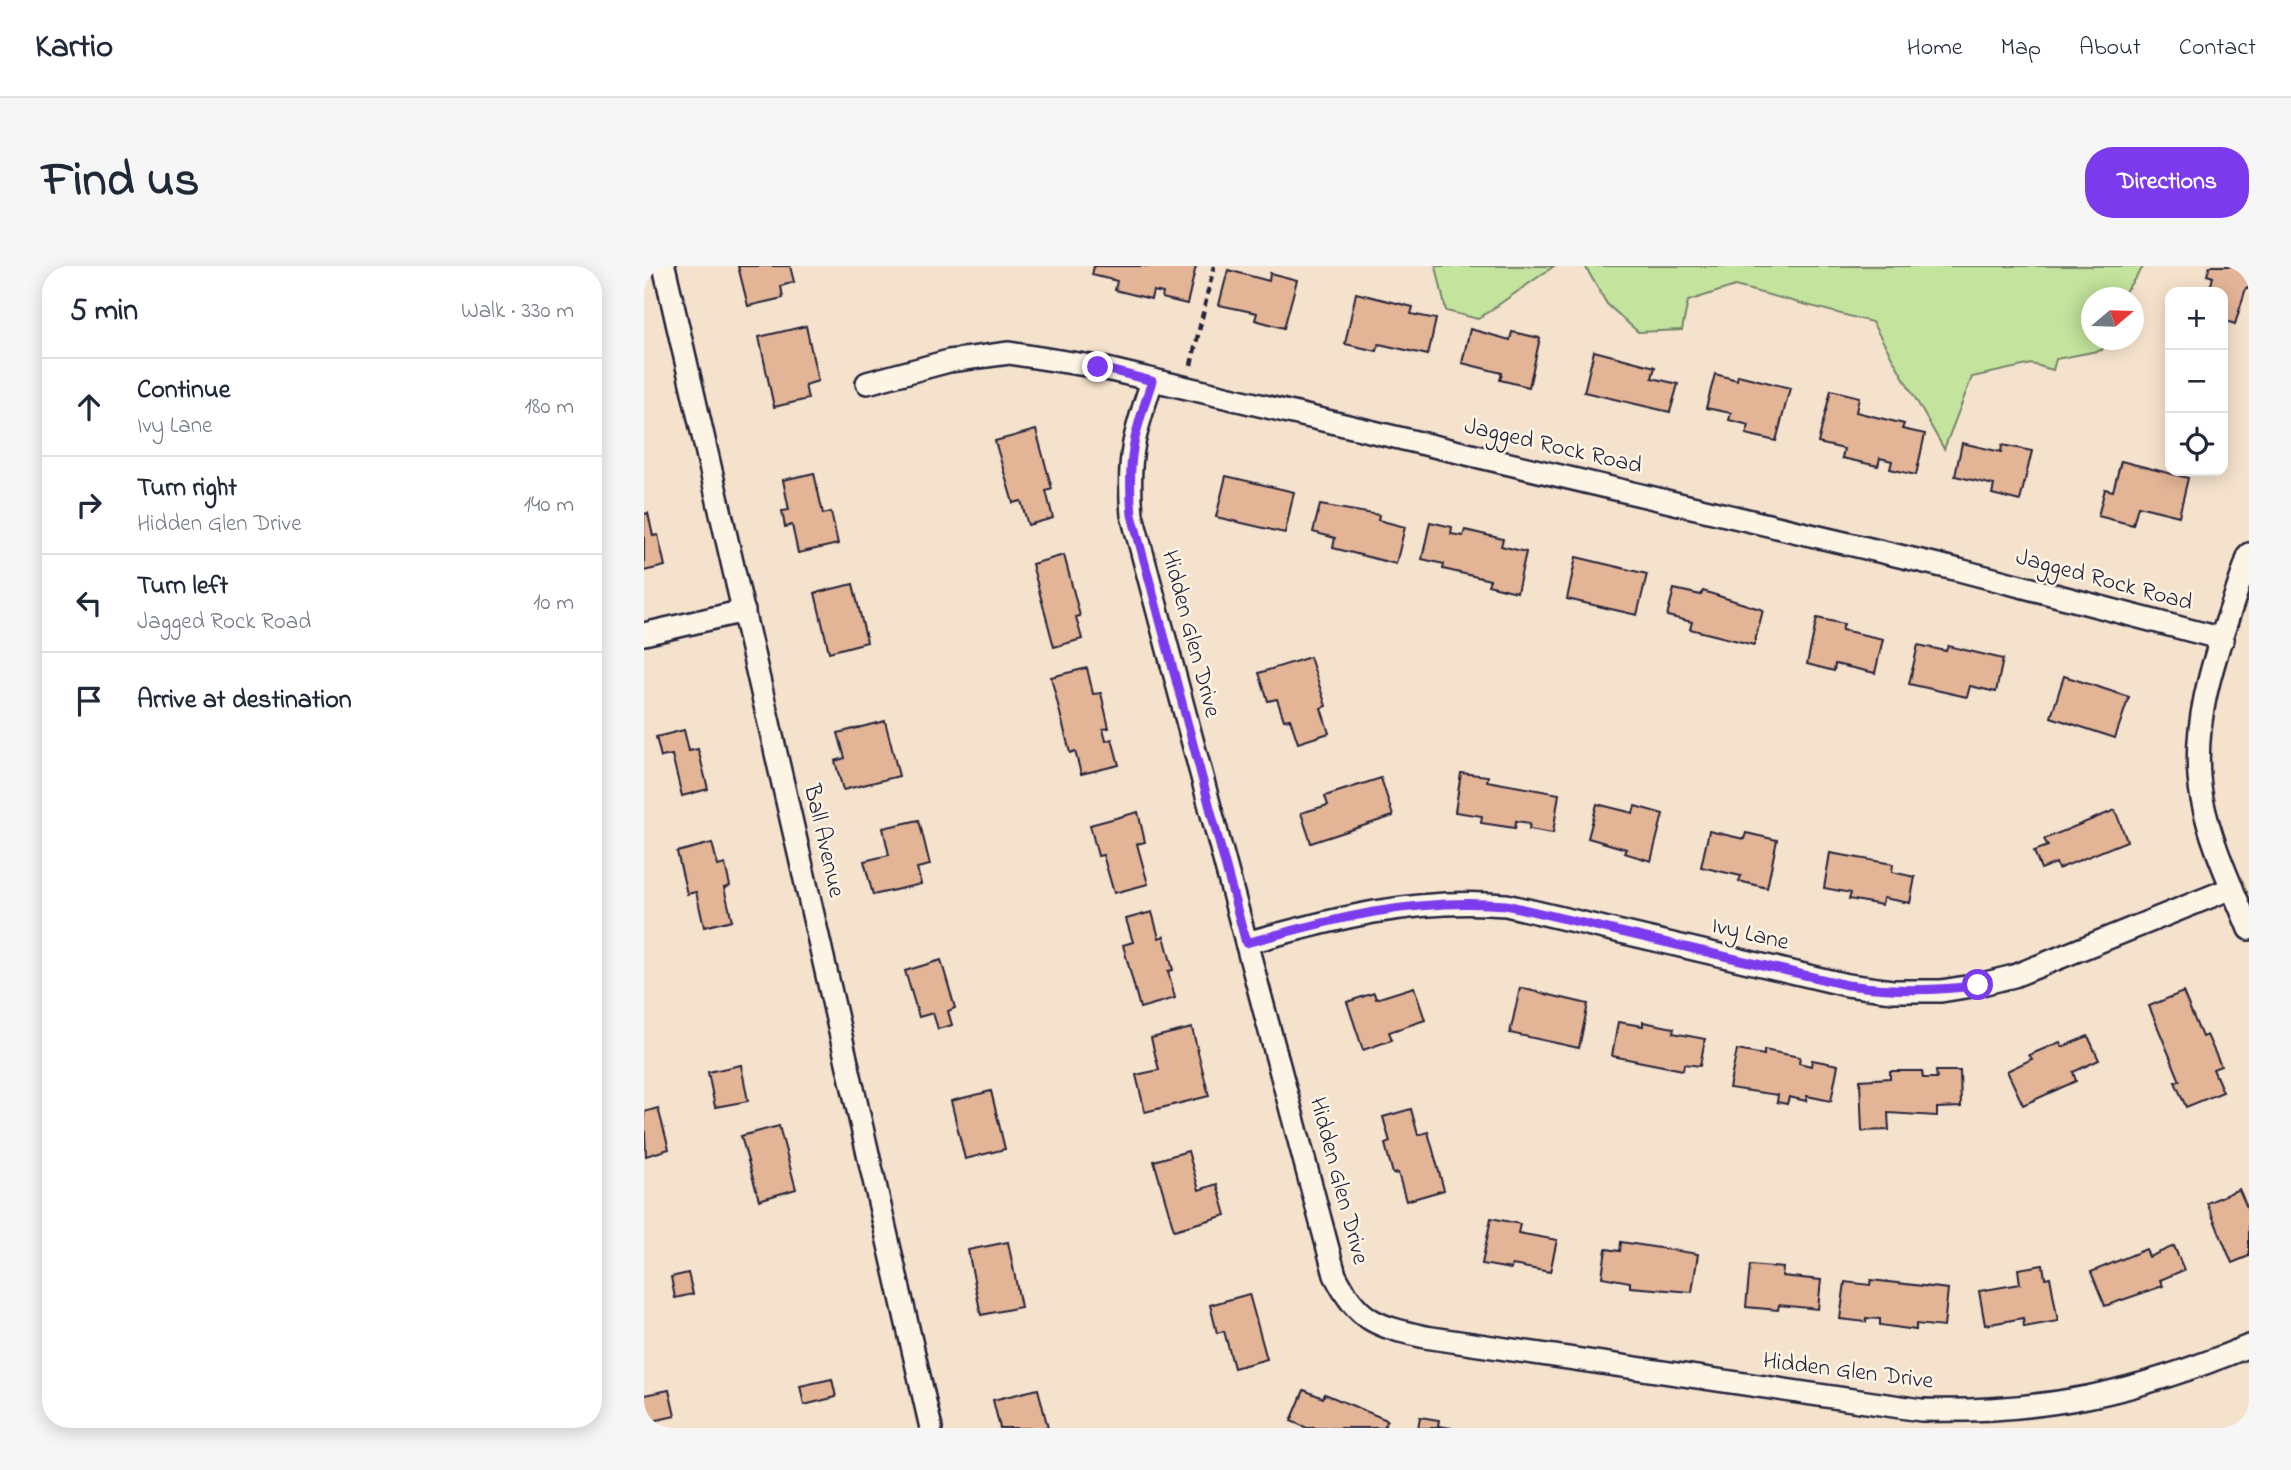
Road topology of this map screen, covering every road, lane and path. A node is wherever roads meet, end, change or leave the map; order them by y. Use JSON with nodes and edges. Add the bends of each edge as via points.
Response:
{"nodes":[{"id":1,"x":664,"y":266,"type":"edge"},
{"id":2,"x":1214,"y":266,"type":"edge"},
{"id":3,"x":1191,"y":366,"type":"dead end"},
{"id":4,"x":1152,"y":381,"type":"junction"},
{"id":5,"x":867,"y":383,"type":"dead end"},
{"id":6,"x":2249,"y":554,"type":"edge"},
{"id":7,"x":744,"y":611,"type":"junction"},
{"id":8,"x":644,"y":635,"type":"edge"},
{"id":9,"x":2223,"y":639,"type":"junction"},
{"id":10,"x":2232,"y":888,"type":"junction"},
{"id":11,"x":2249,"y":929,"type":"edge"},
{"id":12,"x":1246,"y":943,"type":"junction"},
{"id":13,"x":2249,"y":1346,"type":"edge"},
{"id":14,"x":931,"y":1428,"type":"edge"}],
"edges":[{"from":1,"to":7,"type":"street","name":"Ball Avenue"},
{"from":2,"to":3,"type":"path"},
{"from":4,"to":5,"type":"street","name":"Jagged Rock Road","via":[[1098,367],[1009,354],[949,361]]},
{"from":4,"to":9,"type":"street","name":"Jagged Rock Road","via":[[1946,567]]},
{"from":4,"to":12,"type":"street","name":"Hidden Glen Drive","via":[[1132,442],[1132,515]]},
{"from":6,"to":9,"type":"street"},
{"from":7,"to":8,"type":"street"},
{"from":7,"to":14,"type":"street","name":"Ball Avenue"},
{"from":9,"to":10,"type":"street","via":[[2200,723],[2198,760],[2210,831]]},
{"from":10,"to":11,"type":"street"},
{"from":10,"to":12,"type":"street","name":"Ivy Lane","via":[[2014,976],[1941,991],[1847,985],[1506,905],[1463,901],[1340,918]]},
{"from":12,"to":13,"type":"street","name":"Hidden Glen Drive","via":[[1335,1275],[1353,1307],[1383,1328],[1921,1410],[1987,1412],[2105,1395]]}]}
